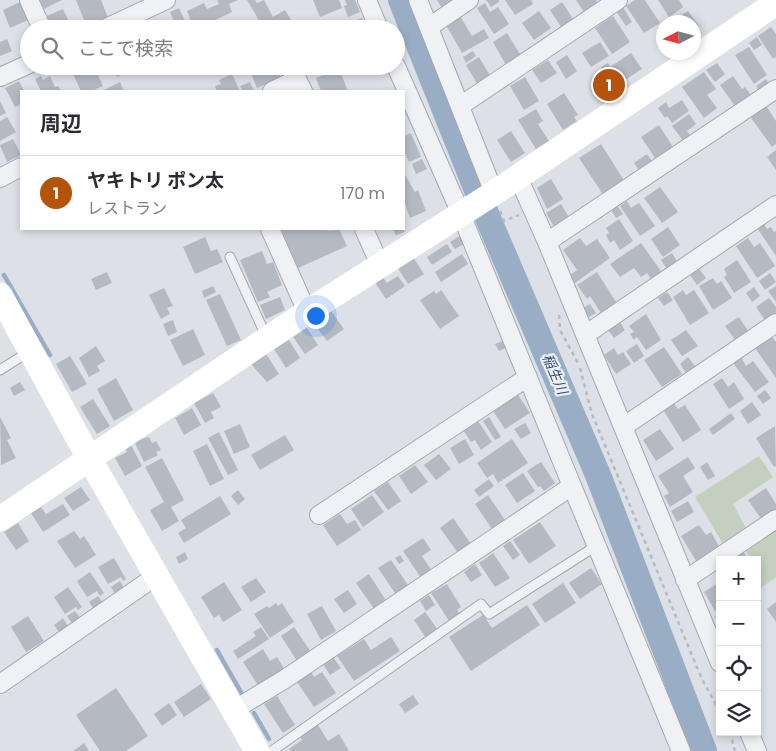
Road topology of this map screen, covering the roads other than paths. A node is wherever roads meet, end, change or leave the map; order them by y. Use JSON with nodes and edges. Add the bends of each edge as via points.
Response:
{"nodes":[{"id":1,"x":29,"y":0,"type":"edge"},
{"id":2,"x":166,"y":0,"type":"edge"},
{"id":3,"x":367,"y":0,"type":"edge"},
{"id":4,"x":418,"y":0,"type":"edge"},
{"id":5,"x":469,"y":0,"type":"edge"},
{"id":6,"x":618,"y":0,"type":"edge"},
{"id":7,"x":776,"y":3,"type":"edge"},
{"id":8,"x":38,"y":20,"type":"edge"},
{"id":9,"x":123,"y":20,"type":"edge"},
{"id":10,"x":375,"y":20,"type":"edge"},
{"id":11,"x":429,"y":27,"type":"junction"},
{"id":12,"x":20,"y":68,"type":"edge"},
{"id":13,"x":400,"y":75,"type":"edge"},
{"id":14,"x":0,"y":77,"type":"edge"},
{"id":15,"x":776,"y":89,"type":"edge"},
{"id":16,"x":274,"y":90,"type":"edge"},
{"id":17,"x":302,"y":90,"type":"edge"},
{"id":18,"x":460,"y":106,"type":"junction"},
{"id":19,"x":20,"y":168,"type":"edge"},
{"id":20,"x":518,"y":177,"type":"junction"},
{"id":21,"x":0,"y":178,"type":"edge"},
{"id":22,"x":492,"y":194,"type":"junction"},
{"id":23,"x":776,"y":206,"type":"edge"},
{"id":24,"x":465,"y":212,"type":"junction"},
{"id":25,"x":270,"y":230,"type":"edge"},
{"id":26,"x":364,"y":230,"type":"edge"},
{"id":27,"x":547,"y":242,"type":"junction"},
{"id":28,"x":230,"y":257,"type":"dead end"},
{"id":29,"x":380,"y":265,"type":"junction"},
{"id":30,"x":0,"y":295,"type":"edge"},
{"id":31,"x":307,"y":312,"type":"junction"},
{"id":32,"x":776,"y":323,"type":"edge"},
{"id":33,"x":585,"y":335,"type":"junction"},
{"id":34,"x":267,"y":339,"type":"junction"},
{"id":35,"x":31,"y":351,"type":"junction"},
{"id":36,"x":0,"y":370,"type":"edge"},
{"id":37,"x":528,"y":377,"type":"junction"},
{"id":38,"x":624,"y":427,"type":"junction"},
{"id":39,"x":89,"y":458,"type":"junction"},
{"id":40,"x":572,"y":486,"type":"junction"},
{"id":41,"x":319,"y":515,"type":"dead end"},
{"id":42,"x":0,"y":519,"type":"edge"},
{"id":43,"x":776,"y":519,"type":"edge"},
{"id":44,"x":596,"y":546,"type":"junction"},
{"id":45,"x":156,"y":576,"type":"junction"},
{"id":46,"x":685,"y":580,"type":"junction"},
{"id":47,"x":716,"y":654,"type":"edge"},
{"id":48,"x":0,"y":684,"type":"edge"},
{"id":49,"x":232,"y":712,"type":"junction"},
{"id":50,"x":750,"y":736,"type":"edge"},
{"id":51,"x":257,"y":751,"type":"edge"},
{"id":52,"x":272,"y":751,"type":"edge"},
{"id":53,"x":681,"y":751,"type":"edge"},
{"id":54,"x":756,"y":751,"type":"edge"}],
"edges":[{"from":1,"to":8,"type":"street"},
{"from":2,"to":9,"type":"street"},
{"from":3,"to":10,"type":"street"},
{"from":4,"to":11,"type":"street"},
{"from":5,"to":11,"type":"street"},
{"from":6,"to":18,"type":"street"},
{"from":7,"to":20,"type":"street"},
{"from":11,"to":18,"type":"street"},
{"from":12,"to":14,"type":"street"},
{"from":13,"to":24,"type":"street"},
{"from":15,"to":27,"type":"street"},
{"from":16,"to":17,"type":"street","via":[[297,79]]},
{"from":18,"to":22,"type":"street"},
{"from":19,"to":21,"type":"street"},
{"from":20,"to":22,"type":"street"},
{"from":20,"to":27,"type":"street"},
{"from":22,"to":24,"type":"street"},
{"from":23,"to":33,"type":"street"},
{"from":24,"to":29,"type":"street"},
{"from":24,"to":37,"type":"street"},
{"from":25,"to":31,"type":"street"},
{"from":26,"to":29,"type":"street"},
{"from":27,"to":33,"type":"street"},
{"from":28,"to":34,"type":"lane"},
{"from":29,"to":31,"type":"street"},
{"from":30,"to":35,"type":"street"},
{"from":31,"to":34,"type":"street"},
{"from":32,"to":38,"type":"street"},
{"from":33,"to":38,"type":"street"},
{"from":34,"to":39,"type":"street"},
{"from":35,"to":36,"type":"lane"},
{"from":35,"to":39,"type":"street"},
{"from":37,"to":40,"type":"street"},
{"from":37,"to":41,"type":"street"},
{"from":38,"to":46,"type":"street"},
{"from":39,"to":42,"type":"street"},
{"from":39,"to":45,"type":"street"},
{"from":40,"to":44,"type":"street"},
{"from":40,"to":49,"type":"street"},
{"from":43,"to":46,"type":"street"},
{"from":44,"to":52,"type":"lane","via":[[489,614],[481,604]]},
{"from":44,"to":53,"type":"street"},
{"from":45,"to":48,"type":"street"},
{"from":45,"to":49,"type":"street"},
{"from":46,"to":47,"type":"street"},
{"from":49,"to":51,"type":"street"},
{"from":50,"to":54,"type":"street"}]}
